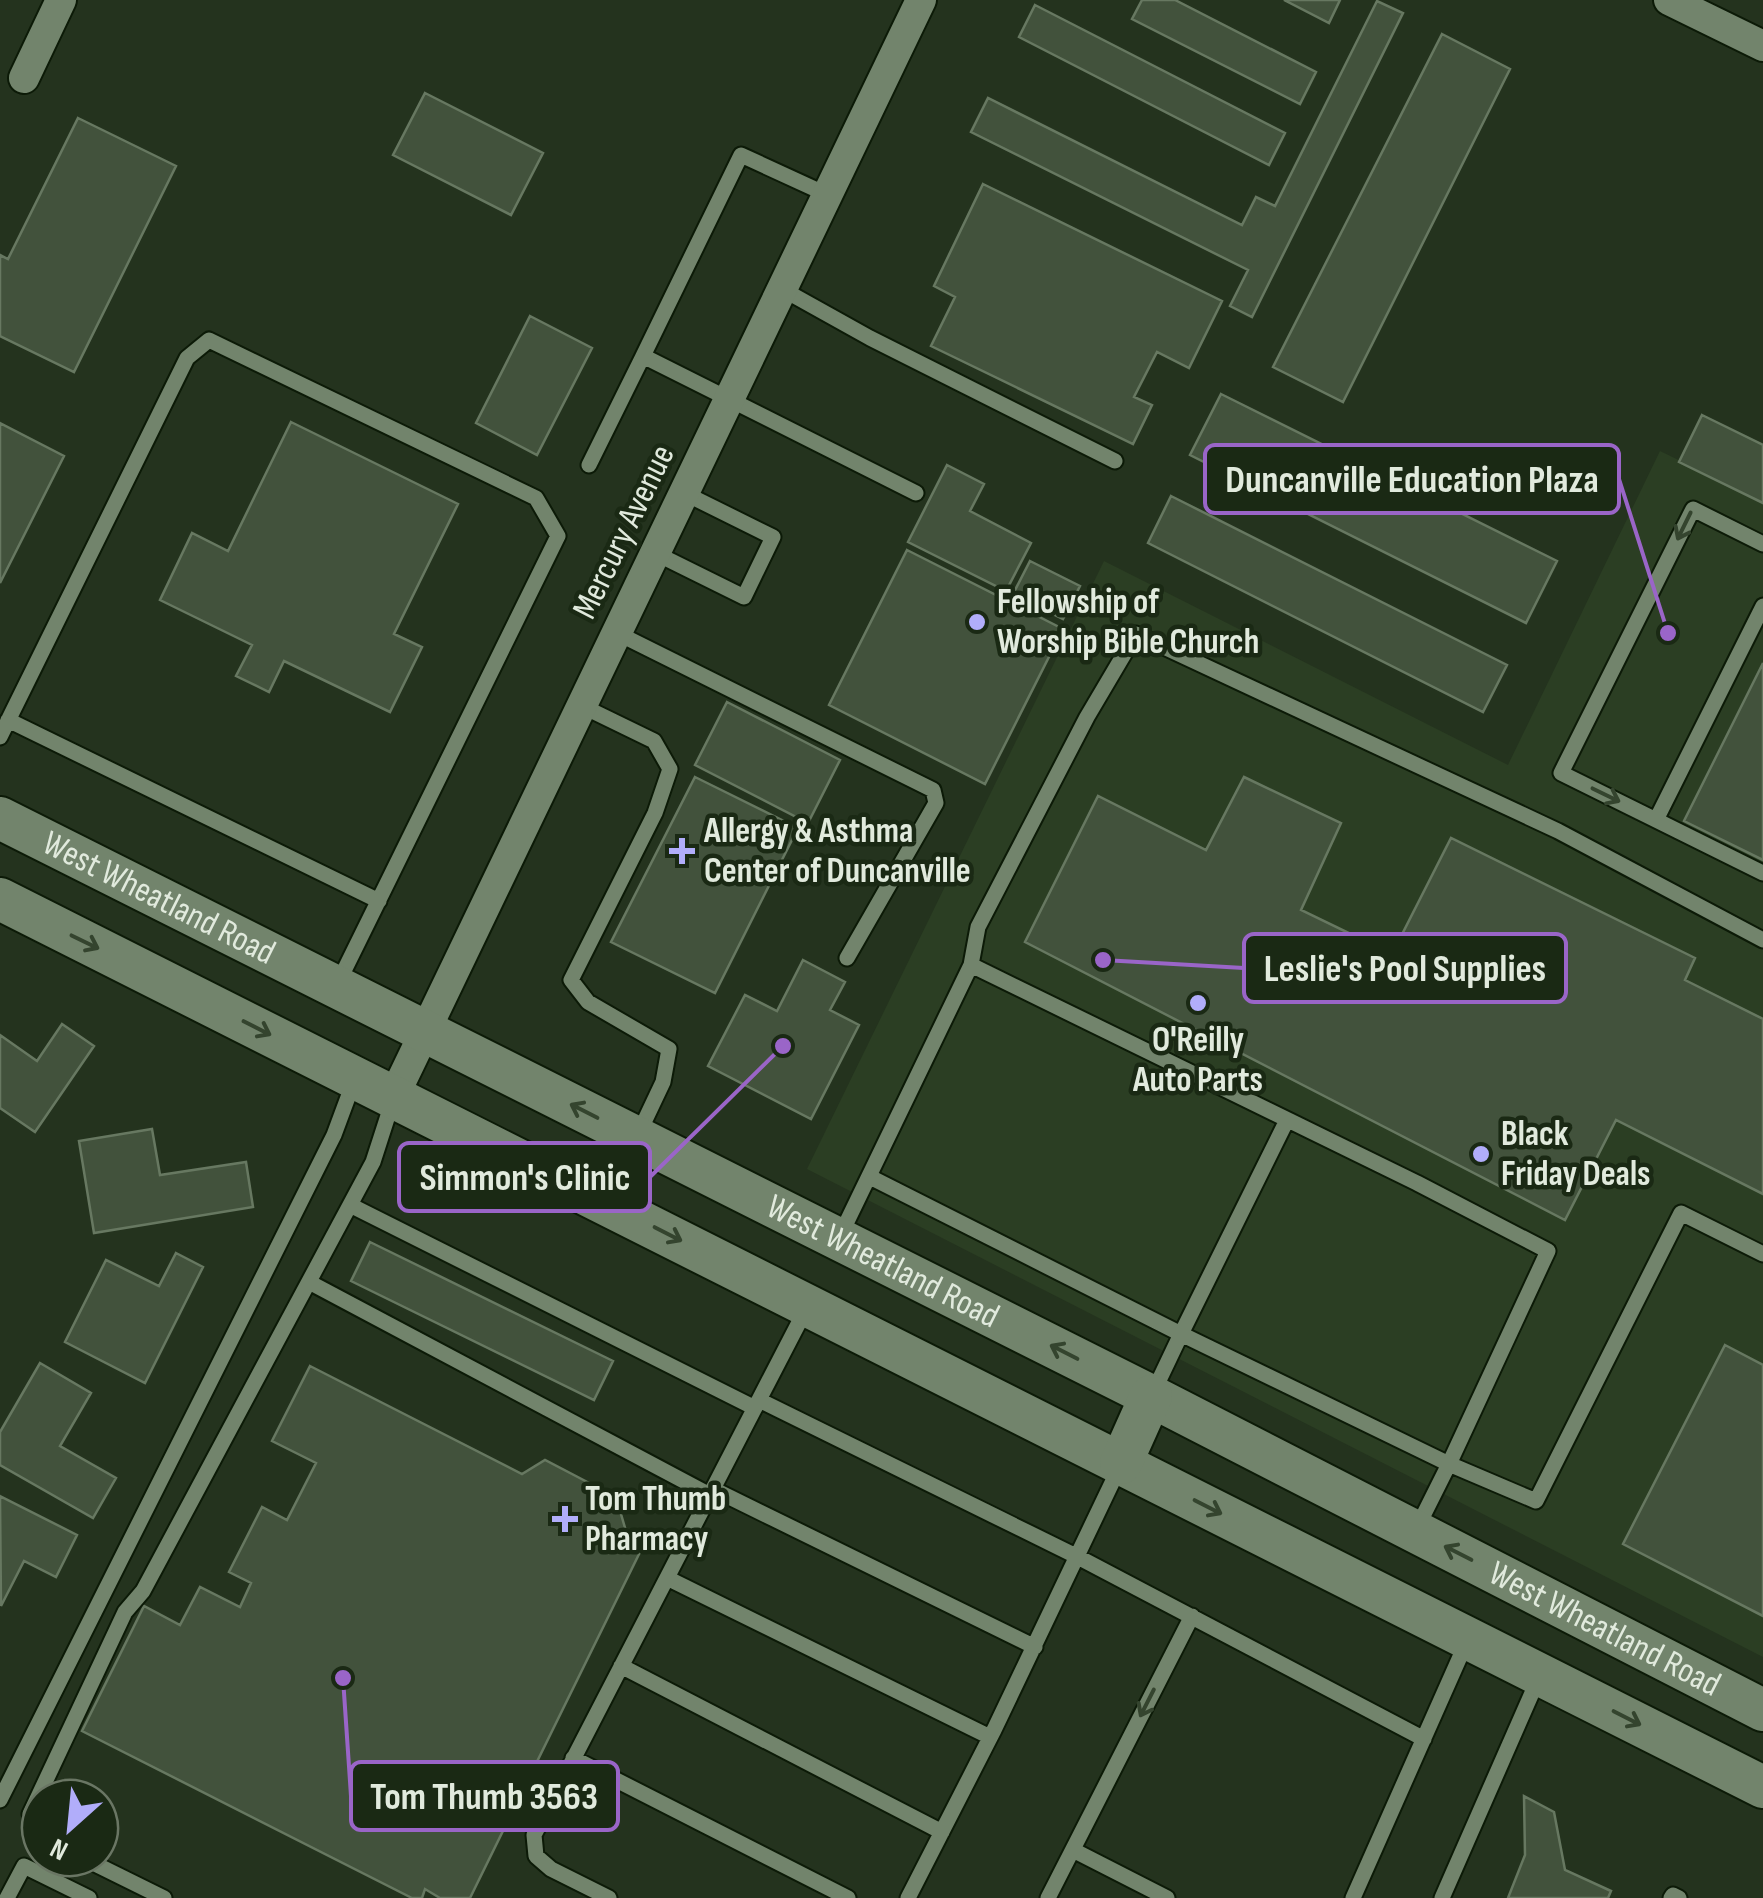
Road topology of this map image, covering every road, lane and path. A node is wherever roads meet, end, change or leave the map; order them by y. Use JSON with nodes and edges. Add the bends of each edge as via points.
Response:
{"nodes":[{"id":1,"x":61,"y":0,"type":"edge"},
{"id":2,"x":921,"y":0,"type":"edge"},
{"id":3,"x":1669,"y":0,"type":"edge"},
{"id":4,"x":1763,"y":46,"type":"edge"},
{"id":5,"x":24,"y":78,"type":"dead end"},
{"id":6,"x":828,"y":195,"type":"junction"},
{"id":7,"x":782,"y":289,"type":"junction"},
{"id":8,"x":643,"y":356,"type":"junction"},
{"id":9,"x":729,"y":400,"type":"junction"},
{"id":10,"x":1115,"y":461,"type":"dead end"},
{"id":11,"x":589,"y":465,"type":"dead end"},
{"id":12,"x":684,"y":493,"type":"junction"},
{"id":13,"x":916,"y":493,"type":"dead end"},
{"id":14,"x":1763,"y":544,"type":"edge"},
{"id":15,"x":655,"y":553,"type":"junction"},
{"id":16,"x":1763,"y":606,"type":"edge"},
{"id":17,"x":617,"y":633,"type":"junction"},
{"id":18,"x":582,"y":706,"type":"junction"},
{"id":19,"x":8,"y":720,"type":"junction"},
{"id":20,"x":0,"y":737,"type":"edge"},
{"id":21,"x":0,"y":818,"type":"edge"},
{"id":22,"x":1656,"y":820,"type":"junction"},
{"id":23,"x":1763,"y":873,"type":"edge"},
{"id":24,"x":0,"y":899,"type":"edge"},
{"id":25,"x":379,"y":901,"type":"junction"},
{"id":26,"x":1763,"y":940,"type":"edge"},
{"id":27,"x":848,"y":958,"type":"dead end"},
{"id":28,"x":971,"y":964,"type":"junction"},
{"id":29,"x":336,"y":986,"type":"junction"},
{"id":30,"x":425,"y":1032,"type":"junction"},
{"id":31,"x":356,"y":1077,"type":"junction"},
{"id":32,"x":394,"y":1096,"type":"junction"},
{"id":33,"x":1287,"y":1120,"type":"junction"},
{"id":34,"x":637,"y":1138,"type":"junction"},
{"id":35,"x":870,"y":1177,"type":"junction"},
{"id":36,"x":350,"y":1205,"type":"junction"},
{"id":37,"x":838,"y":1240,"type":"junction"},
{"id":38,"x":1763,"y":1254,"type":"edge"},
{"id":39,"x":309,"y":1282,"type":"junction"},
{"id":40,"x":808,"y":1305,"type":"junction"},
{"id":41,"x":1181,"y":1334,"type":"junction"},
{"id":42,"x":1151,"y":1396,"type":"junction"},
{"id":43,"x":757,"y":1404,"type":"junction"},
{"id":44,"x":1121,"y":1463,"type":"junction"},
{"id":45,"x":1449,"y":1464,"type":"junction"},
{"id":46,"x":712,"y":1492,"type":"junction"},
{"id":47,"x":1416,"y":1532,"type":"junction"},
{"id":48,"x":1078,"y":1557,"type":"junction"},
{"id":49,"x":667,"y":1578,"type":"junction"},
{"id":50,"x":1192,"y":1616,"type":"junction"},
{"id":51,"x":1468,"y":1638,"type":"junction"},
{"id":52,"x":1035,"y":1646,"type":"junction"},
{"id":53,"x":622,"y":1666,"type":"junction"},
{"id":54,"x":1540,"y":1674,"type":"junction"},
{"id":55,"x":1763,"y":1710,"type":"edge"},
{"id":56,"x":990,"y":1737,"type":"junction"},
{"id":57,"x":1424,"y":1738,"type":"junction"},
{"id":58,"x":574,"y":1758,"type":"junction"},
{"id":59,"x":47,"y":1778,"type":"edge"},
{"id":60,"x":1763,"y":1786,"type":"edge"},
{"id":61,"x":0,"y":1800,"type":"edge"},
{"id":62,"x":942,"y":1832,"type":"junction"},
{"id":63,"x":1073,"y":1850,"type":"junction"},
{"id":64,"x":120,"y":1876,"type":"edge"},
{"id":65,"x":914,"y":1896,"type":"edge"},
{"id":66,"x":8,"y":1898,"type":"edge"},
{"id":67,"x":89,"y":1898,"type":"edge"},
{"id":68,"x":164,"y":1898,"type":"edge"},
{"id":69,"x":609,"y":1898,"type":"edge"},
{"id":70,"x":848,"y":1898,"type":"edge"},
{"id":71,"x":1048,"y":1898,"type":"edge"},
{"id":72,"x":1167,"y":1898,"type":"edge"},
{"id":73,"x":1353,"y":1898,"type":"edge"},
{"id":74,"x":1442,"y":1898,"type":"edge"},
{"id":75,"x":1671,"y":1898,"type":"edge"},
{"id":76,"x":1679,"y":1898,"type":"edge"}],
"edges":[{"from":1,"to":5,"type":"street"},
{"from":2,"to":6,"type":"street","name":"Mercury Avenue"},
{"from":3,"to":4,"type":"street"},
{"from":6,"to":7,"type":"street","name":"Mercury Avenue"},
{"from":6,"to":8,"type":"lane","via":[[741,155]]},
{"from":7,"to":9,"type":"street","name":"Mercury Avenue"},
{"from":7,"to":10,"type":"lane"},
{"from":8,"to":9,"type":"lane"},
{"from":8,"to":11,"type":"lane"},
{"from":9,"to":12,"type":"street","name":"Mercury Avenue"},
{"from":9,"to":13,"type":"lane"},
{"from":12,"to":15,"type":"street","name":"Mercury Avenue"},
{"from":12,"to":15,"type":"lane","via":[[774,537],[744,597]]},
{"from":14,"to":22,"type":"lane","one_way":true,"via":[[1693,509],[1561,773]]},
{"from":15,"to":17,"type":"street","name":"Mercury Avenue"},
{"from":16,"to":22,"type":"lane"},
{"from":17,"to":18,"type":"street","name":"Mercury Avenue"},
{"from":17,"to":27,"type":"lane","via":[[932,790],[936,803]]},
{"from":18,"to":30,"type":"street","name":"Mercury Avenue"},
{"from":18,"to":34,"type":"lane","via":[[654,741],[670,770],[572,980],[588,1002],[669,1049]]},
{"from":19,"to":20,"type":"lane"},
{"from":19,"to":25,"type":"lane"},
{"from":19,"to":25,"type":"lane","via":[[186,358],[209,340],[520,490],[536,498],[558,536]]},
{"from":21,"to":29,"type":"main road","name":"West Wheatland Road"},
{"from":22,"to":23,"type":"lane"},
{"from":24,"to":31,"type":"main road","name":"West Wheatland Road","one_way":true},
{"from":25,"to":29,"type":"lane"},
{"from":26,"to":28,"type":"lane","via":[[1558,831],[1136,634],[978,927]]},
{"from":28,"to":33,"type":"lane"},
{"from":28,"to":35,"type":"lane"},
{"from":29,"to":30,"type":"main road","name":"West Wheatland Road"},
{"from":30,"to":32,"type":"street","name":"Mercury Avenue"},
{"from":34,"to":30,"type":"main road","name":"West Wheatland Road","one_way":true},
{"from":31,"to":32,"type":"main road","name":"West Wheatland Road"},
{"from":31,"to":61,"type":"lane","via":[[334,1135]]},
{"from":32,"to":36,"type":"lane","via":[[373,1162]]},
{"from":32,"to":40,"type":"main road","name":"West Wheatland Road","one_way":true},
{"from":33,"to":41,"type":"lane"},
{"from":33,"to":45,"type":"lane","via":[[1548,1252]]},
{"from":34,"to":37,"type":"main road","name":"West Wheatland Road"},
{"from":35,"to":37,"type":"lane"},
{"from":35,"to":41,"type":"lane"},
{"from":36,"to":39,"type":"lane"},
{"from":36,"to":43,"type":"lane"},
{"from":42,"to":37,"type":"main road","name":"West Wheatland Road","one_way":true},
{"from":38,"to":45,"type":"lane","via":[[1681,1214],[1536,1501]]},
{"from":39,"to":46,"type":"lane"},
{"from":39,"to":59,"type":"lane","via":[[143,1591],[125,1612]]},
{"from":40,"to":43,"type":"lane"},
{"from":40,"to":44,"type":"main road","name":"West Wheatland Road"},
{"from":41,"to":42,"type":"lane"},
{"from":41,"to":45,"type":"lane"},
{"from":42,"to":44,"type":"main road"},
{"from":42,"to":47,"type":"main road","name":"West Wheatland Road"},
{"from":43,"to":46,"type":"lane"},
{"from":43,"to":48,"type":"lane"},
{"from":44,"to":48,"type":"lane"},
{"from":44,"to":51,"type":"main road","name":"West Wheatland Road","one_way":true},
{"from":45,"to":47,"type":"lane"},
{"from":46,"to":49,"type":"lane"},
{"from":46,"to":52,"type":"lane"},
{"from":55,"to":47,"type":"main road","name":"West Wheatland Road","one_way":true},
{"from":48,"to":50,"type":"lane"},
{"from":48,"to":52,"type":"lane"},
{"from":49,"to":53,"type":"lane"},
{"from":49,"to":56,"type":"lane"},
{"from":50,"to":57,"type":"lane"},
{"from":50,"to":63,"type":"lane","one_way":true},
{"from":51,"to":54,"type":"main road","name":"West Wheatland Road"},
{"from":51,"to":57,"type":"lane"},
{"from":52,"to":56,"type":"lane"},
{"from":53,"to":58,"type":"lane"},
{"from":53,"to":62,"type":"lane"},
{"from":54,"to":60,"type":"main road","name":"West Wheatland Road","one_way":true},
{"from":54,"to":74,"type":"lane"},
{"from":56,"to":62,"type":"lane"},
{"from":57,"to":73,"type":"lane"},
{"from":58,"to":69,"type":"lane","via":[[534,1835],[536,1856]]},
{"from":58,"to":70,"type":"lane"},
{"from":62,"to":65,"type":"lane"},
{"from":63,"to":71,"type":"lane"},
{"from":63,"to":72,"type":"lane"},
{"from":64,"to":68,"type":"lane"},
{"from":66,"to":67,"type":"lane","via":[[24,1866]]},
{"from":75,"to":76,"type":"lane"}]}
